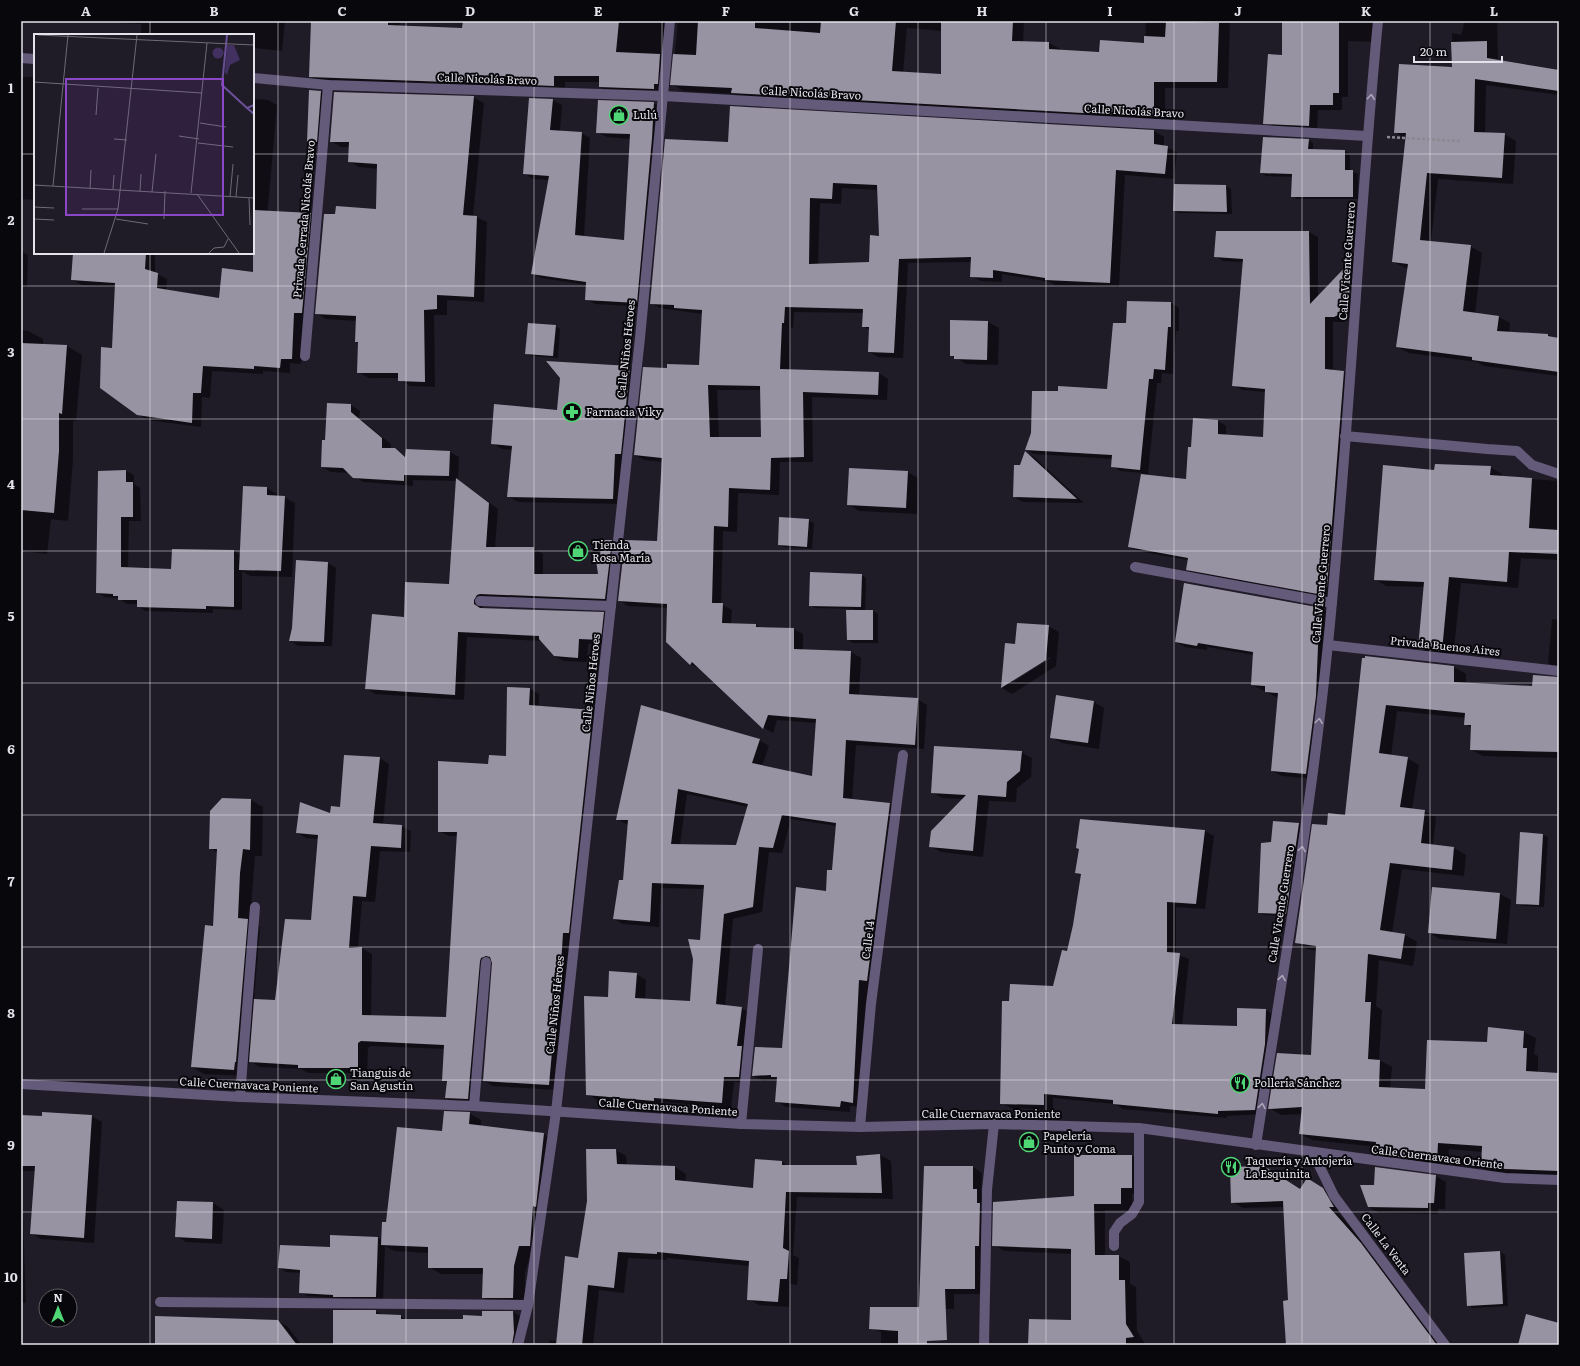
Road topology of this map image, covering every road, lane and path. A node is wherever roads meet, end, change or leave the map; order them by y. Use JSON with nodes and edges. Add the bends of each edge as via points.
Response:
{"nodes":[{"id":1,"x":670,"y":21,"type":"edge"},
{"id":2,"x":1378,"y":21,"type":"edge"},
{"id":3,"x":21,"y":58,"type":"edge"},
{"id":4,"x":34,"y":59,"type":"edge"},
{"id":5,"x":254,"y":78,"type":"edge"},
{"id":6,"x":328,"y":85,"type":"junction"},
{"id":7,"x":663,"y":96,"type":"junction"},
{"id":8,"x":1367,"y":136,"type":"junction"},
{"id":9,"x":1460,"y":141,"type":"dead end"},
{"id":10,"x":305,"y":356,"type":"dead end"},
{"id":11,"x":1346,"y":436,"type":"junction"},
{"id":12,"x":1559,"y":474,"type":"edge"},
{"id":13,"x":1135,"y":568,"type":"dead end"},
{"id":14,"x":480,"y":601,"type":"dead end"},
{"id":15,"x":1332,"y":603,"type":"junction"},
{"id":16,"x":611,"y":606,"type":"junction"},
{"id":17,"x":1328,"y":645,"type":"junction"},
{"id":18,"x":1559,"y":671,"type":"edge"},
{"id":19,"x":903,"y":755,"type":"dead end"},
{"id":20,"x":255,"y":907,"type":"dead end"},
{"id":21,"x":758,"y":949,"type":"dead end"},
{"id":22,"x":486,"y":962,"type":"dead end"},
{"id":23,"x":21,"y":1084,"type":"edge"},
{"id":24,"x":240,"y":1097,"type":"junction"},
{"id":25,"x":474,"y":1106,"type":"junction"},
{"id":26,"x":556,"y":1112,"type":"junction"},
{"id":27,"x":741,"y":1124,"type":"junction"},
{"id":28,"x":994,"y":1124,"type":"junction"},
{"id":29,"x":860,"y":1127,"type":"junction"},
{"id":30,"x":1139,"y":1128,"type":"junction"},
{"id":31,"x":1256,"y":1145,"type":"junction"},
{"id":32,"x":1312,"y":1153,"type":"junction"},
{"id":33,"x":1559,"y":1180,"type":"edge"},
{"id":34,"x":1114,"y":1246,"type":"dead end"},
{"id":35,"x":160,"y":1302,"type":"dead end"},
{"id":36,"x":528,"y":1305,"type":"junction"},
{"id":37,"x":518,"y":1345,"type":"edge"},
{"id":38,"x":984,"y":1345,"type":"edge"},
{"id":39,"x":1445,"y":1345,"type":"edge"}],
"edges":[{"from":1,"to":7,"type":"street","name":"Calle Niños Héroes"},
{"from":8,"to":2,"type":"street","name":"Calle Vicente Guerrero","one_way":true},
{"from":3,"to":4,"type":"street"},
{"from":5,"to":6,"type":"street","name":"Calle Nicolás Bravo"},
{"from":6,"to":7,"type":"street","name":"Calle Nicolás Bravo"},
{"from":6,"to":10,"type":"street","name":"Privada Cerrada Nicolás Bravo"},
{"from":7,"to":8,"type":"street","name":"Calle Nicolás Bravo"},
{"from":7,"to":16,"type":"street","name":"Calle Niños Héroes"},
{"from":8,"to":9,"type":"path"},
{"from":8,"to":11,"type":"street","name":"Calle Vicente Guerrero"},
{"from":11,"to":12,"type":"street","via":[[1508,449],[1517,451],[1532,465]]},
{"from":11,"to":15,"type":"street","name":"Calle Vicente Guerrero"},
{"from":13,"to":15,"type":"street"},
{"from":14,"to":16,"type":"street"},
{"from":15,"to":17,"type":"street","name":"Calle Vicente Guerrero"},
{"from":16,"to":26,"type":"street","name":"Calle Niños Héroes"},
{"from":17,"to":18,"type":"street","name":"Privada Buenos Aires"},
{"from":31,"to":17,"type":"street","name":"Calle Vicente Guerrero","one_way":true,"via":[[1309,802]]},
{"from":19,"to":29,"type":"street","name":"Calle 14","via":[[871,1004]]},
{"from":20,"to":24,"type":"street"},
{"from":21,"to":27,"type":"street"},
{"from":22,"to":25,"type":"street"},
{"from":23,"to":24,"type":"street","name":"Calle Cuernavaca Poniente"},
{"from":24,"to":25,"type":"street","name":"Calle Cuernavaca Poniente"},
{"from":25,"to":26,"type":"street","name":"Calle Cuernavaca Poniente"},
{"from":26,"to":27,"type":"street","name":"Calle Cuernavaca Poniente"},
{"from":26,"to":36,"type":"street","name":"Calle Niños Héroes"},
{"from":27,"to":29,"type":"street","name":"Calle Cuernavaca Poniente"},
{"from":28,"to":29,"type":"street","name":"Calle Cuernavaca Poniente"},
{"from":28,"to":30,"type":"street","name":"Calle Cuernavaca Poniente"},
{"from":28,"to":38,"type":"street","via":[[987,1190]]},
{"from":30,"to":31,"type":"street","name":"Calle Cuernavaca Poniente"},
{"from":30,"to":34,"type":"street","via":[[1139,1202],[1132,1214],[1120,1223],[1114,1232]]},
{"from":31,"to":32,"type":"street","name":"Calle Cuernavaca Poniente"},
{"from":32,"to":33,"type":"street","name":"Calle Cuernavaca Oriente","via":[[1506,1178]]},
{"from":32,"to":39,"type":"street","name":"Calle La Venta","via":[[1334,1196]]},
{"from":35,"to":36,"type":"street"},
{"from":36,"to":37,"type":"street","name":"Calle Niños Héroes"}]}
